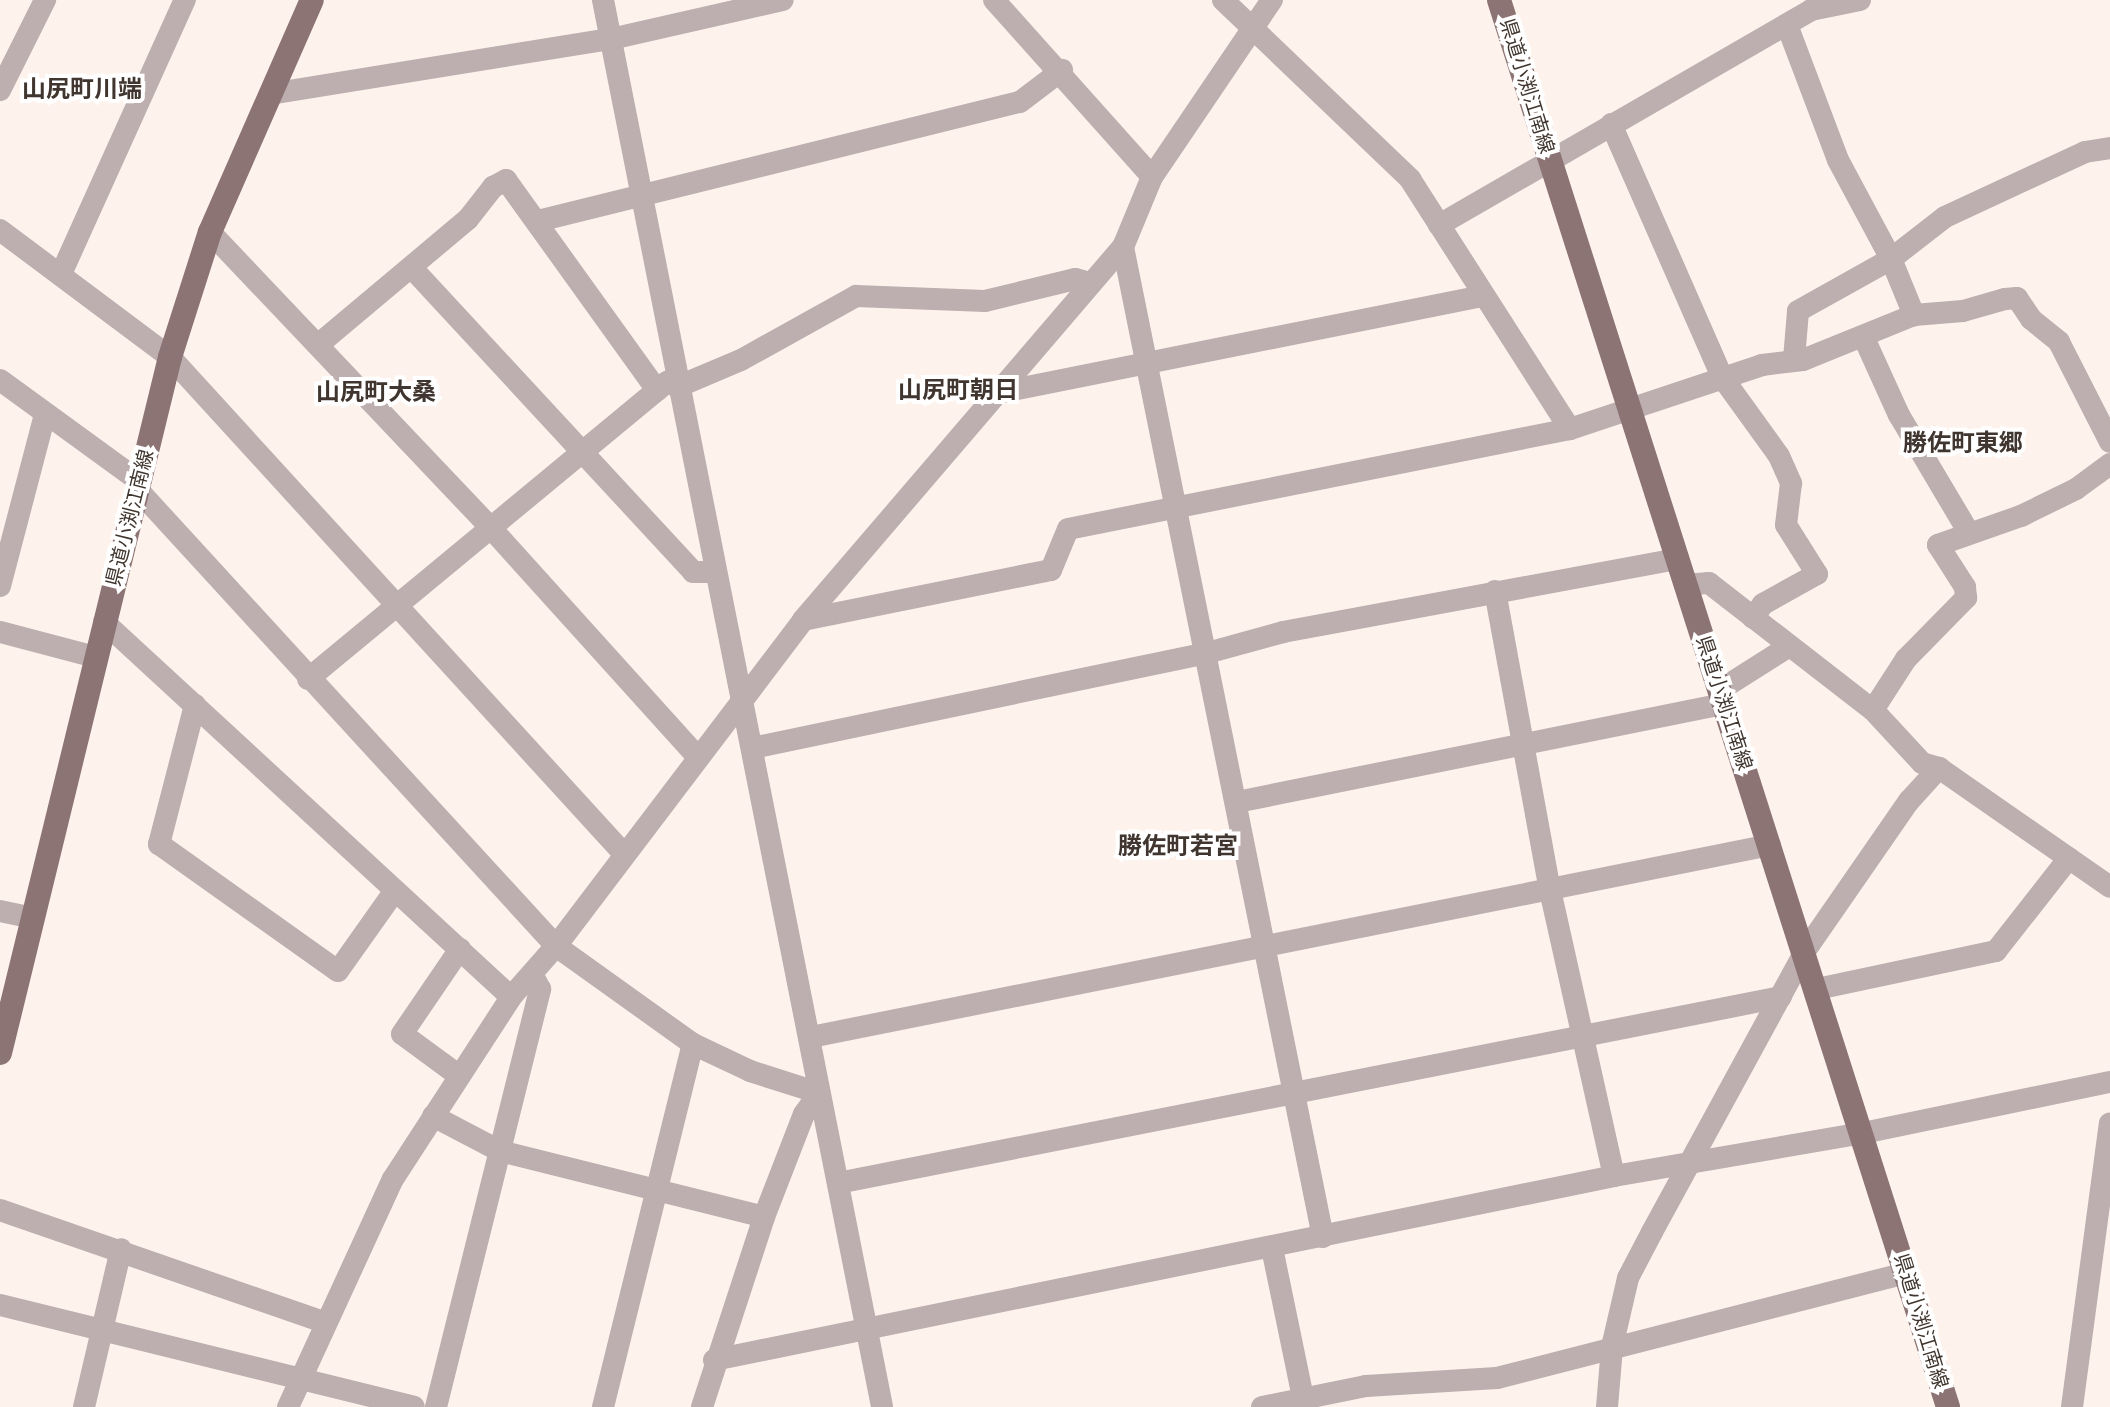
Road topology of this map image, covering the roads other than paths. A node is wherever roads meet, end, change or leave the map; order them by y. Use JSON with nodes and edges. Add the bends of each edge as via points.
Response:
{"nodes":[{"id":1,"x":45,"y":0,"type":"edge"},
{"id":2,"x":185,"y":0,"type":"edge"},
{"id":3,"x":311,"y":0,"type":"edge"},
{"id":4,"x":603,"y":0,"type":"edge"},
{"id":5,"x":782,"y":0,"type":"edge"},
{"id":6,"x":994,"y":0,"type":"edge"},
{"id":7,"x":1223,"y":0,"type":"edge"},
{"id":8,"x":1272,"y":0,"type":"edge"},
{"id":9,"x":1499,"y":0,"type":"edge"},
{"id":10,"x":1860,"y":0,"type":"edge"},
{"id":11,"x":1812,"y":5,"type":"edge"},
{"id":12,"x":1787,"y":25,"type":"junction"},
{"id":13,"x":1251,"y":28,"type":"junction"},
{"id":14,"x":611,"y":39,"type":"junction"},
{"id":15,"x":1062,"y":70,"type":"junction"},
{"id":16,"x":0,"y":90,"type":"edge"},
{"id":17,"x":270,"y":94,"type":"junction"},
{"id":18,"x":1611,"y":124,"type":"junction"},
{"id":19,"x":2110,"y":148,"type":"edge"},
{"id":20,"x":1549,"y":159,"type":"junction"},
{"id":21,"x":1152,"y":177,"type":"junction"},
{"id":22,"x":640,"y":194,"type":"junction"},
{"id":23,"x":538,"y":221,"type":"junction"},
{"id":24,"x":1439,"y":225,"type":"junction"},
{"id":25,"x":0,"y":230,"type":"edge"},
{"id":26,"x":210,"y":232,"type":"junction"},
{"id":27,"x":1123,"y":247,"type":"junction"},
{"id":28,"x":1891,"y":259,"type":"junction"},
{"id":29,"x":411,"y":267,"type":"junction"},
{"id":30,"x":61,"y":274,"type":"junction"},
{"id":31,"x":1090,"y":283,"type":"junction"},
{"id":32,"x":1482,"y":296,"type":"junction"},
{"id":33,"x":1914,"y":315,"type":"junction"},
{"id":34,"x":1864,"y":338,"type":"junction"},
{"id":35,"x":319,"y":344,"type":"junction"},
{"id":36,"x":170,"y":357,"type":"junction"},
{"id":37,"x":1794,"y":359,"type":"junction"},
{"id":38,"x":1146,"y":363,"type":"junction"},
{"id":39,"x":1722,"y":377,"type":"junction"},
{"id":40,"x":0,"y":380,"type":"edge"},
{"id":41,"x":670,"y":384,"type":"junction"},
{"id":42,"x":992,"y":394,"type":"junction"},
{"id":43,"x":1630,"y":409,"type":"junction"},
{"id":44,"x":45,"y":414,"type":"junction"},
{"id":45,"x":1570,"y":429,"type":"junction"},
{"id":46,"x":2110,"y":442,"type":"edge"},
{"id":47,"x":582,"y":451,"type":"junction"},
{"id":48,"x":2110,"y":464,"type":"edge"},
{"id":49,"x":139,"y":486,"type":"junction"},
{"id":50,"x":1175,"y":509,"type":"junction"},
{"id":51,"x":489,"y":526,"type":"junction"},
{"id":52,"x":1968,"y":531,"type":"junction"},
{"id":53,"x":1678,"y":559,"type":"junction"},
{"id":54,"x":713,"y":572,"type":"junction"},
{"id":55,"x":1685,"y":585,"type":"junction"},
{"id":56,"x":0,"y":586,"type":"edge"},
{"id":57,"x":1495,"y":591,"type":"junction"},
{"id":58,"x":395,"y":604,"type":"junction"},
{"id":59,"x":1753,"y":618,"type":"junction"},
{"id":60,"x":803,"y":620,"type":"junction"},
{"id":61,"x":104,"y":622,"type":"junction"},
{"id":62,"x":0,"y":632,"type":"edge"},
{"id":63,"x":1788,"y":647,"type":"junction"},
{"id":64,"x":1207,"y":653,"type":"junction"},
{"id":65,"x":95,"y":657,"type":"junction"},
{"id":66,"x":308,"y":679,"type":"junction"},
{"id":67,"x":1722,"y":697,"type":"junction"},
{"id":68,"x":740,"y":704,"type":"junction"},
{"id":69,"x":195,"y":705,"type":"junction"},
{"id":70,"x":1873,"y":710,"type":"junction"},
{"id":71,"x":1523,"y":744,"type":"junction"},
{"id":72,"x":752,"y":748,"type":"junction"},
{"id":73,"x":697,"y":756,"type":"junction"},
{"id":74,"x":1939,"y":768,"type":"junction"},
{"id":75,"x":1237,"y":802,"type":"junction"},
{"id":76,"x":1770,"y":845,"type":"junction"},
{"id":77,"x":623,"y":853,"type":"junction"},
{"id":78,"x":2069,"y":858,"type":"junction"},
{"id":79,"x":2110,"y":887,"type":"edge"},
{"id":80,"x":1550,"y":890,"type":"junction"},
{"id":81,"x":394,"y":892,"type":"junction"},
{"id":82,"x":0,"y":911,"type":"edge"},
{"id":83,"x":33,"y":918,"type":"junction"},
{"id":84,"x":556,"y":946,"type":"junction"},
{"id":85,"x":1265,"y":948,"type":"junction"},
{"id":86,"x":460,"y":949,"type":"junction"},
{"id":87,"x":1805,"y":951,"type":"junction"},
{"id":88,"x":532,"y":974,"type":"junction"},
{"id":89,"x":1817,"y":989,"type":"junction"},
{"id":90,"x":511,"y":997,"type":"junction"},
{"id":91,"x":1781,"y":997,"type":"junction"},
{"id":92,"x":1582,"y":1035,"type":"junction"},
{"id":93,"x":811,"y":1037,"type":"junction"},
{"id":94,"x":693,"y":1044,"type":"junction"},
{"id":95,"x":0,"y":1053,"type":"edge"},
{"id":96,"x":458,"y":1075,"type":"junction"},
{"id":97,"x":2110,"y":1082,"type":"edge"},
{"id":98,"x":1294,"y":1092,"type":"junction"},
{"id":99,"x":819,"y":1093,"type":"junction"},
{"id":100,"x":433,"y":1116,"type":"junction"},
{"id":101,"x":2110,"y":1124,"type":"edge"},
{"id":102,"x":1863,"y":1133,"type":"junction"},
{"id":103,"x":500,"y":1151,"type":"junction"},
{"id":104,"x":2108,"y":1151,"type":"edge"},
{"id":105,"x":1691,"y":1163,"type":"junction"},
{"id":106,"x":1614,"y":1176,"type":"junction"},
{"id":107,"x":838,"y":1183,"type":"junction"},
{"id":108,"x":655,"y":1190,"type":"junction"},
{"id":109,"x":0,"y":1210,"type":"edge"},
{"id":110,"x":764,"y":1217,"type":"junction"},
{"id":111,"x":1323,"y":1237,"type":"junction"},
{"id":112,"x":1272,"y":1248,"type":"junction"},
{"id":113,"x":121,"y":1249,"type":"junction"},
{"id":114,"x":1906,"y":1273,"type":"junction"},
{"id":115,"x":0,"y":1305,"type":"edge"},
{"id":116,"x":323,"y":1322,"type":"junction"},
{"id":117,"x":866,"y":1329,"type":"junction"},
{"id":118,"x":102,"y":1332,"type":"junction"},
{"id":119,"x":1611,"y":1350,"type":"junction"},
{"id":120,"x":714,"y":1360,"type":"junction"},
{"id":121,"x":298,"y":1380,"type":"junction"},
{"id":122,"x":1304,"y":1403,"type":"edge"},
{"id":123,"x":84,"y":1407,"type":"edge"},
{"id":124,"x":288,"y":1407,"type":"edge"},
{"id":125,"x":414,"y":1407,"type":"edge"},
{"id":126,"x":436,"y":1407,"type":"edge"},
{"id":127,"x":603,"y":1407,"type":"edge"},
{"id":128,"x":702,"y":1407,"type":"edge"},
{"id":129,"x":882,"y":1407,"type":"edge"},
{"id":130,"x":1262,"y":1407,"type":"edge"},
{"id":131,"x":1607,"y":1407,"type":"edge"},
{"id":132,"x":1948,"y":1407,"type":"edge"},
{"id":133,"x":2072,"y":1407,"type":"edge"}],
"edges":[{"from":1,"to":16,"type":"street"},
{"from":2,"to":30,"type":"street"},
{"from":3,"to":17,"type":"main road","name":"県道小渕江南線"},
{"from":4,"to":14,"type":"street"},
{"from":5,"to":14,"type":"street"},
{"from":6,"to":15,"type":"street"},
{"from":7,"to":13,"type":"street"},
{"from":8,"to":13,"type":"street"},
{"from":9,"to":20,"type":"main road","name":"県道小渕江南線"},
{"from":10,"to":11,"type":"street"},
{"from":11,"to":12,"type":"street"},
{"from":12,"to":18,"type":"street"},
{"from":12,"to":28,"type":"street","via":[[1838,160]]},
{"from":13,"to":21,"type":"street"},
{"from":13,"to":24,"type":"street","via":[[1410,179]]},
{"from":14,"to":17,"type":"street"},
{"from":14,"to":22,"type":"street"},
{"from":15,"to":21,"type":"street"},
{"from":15,"to":22,"type":"street","via":[[1020,102]]},
{"from":17,"to":26,"type":"main road","name":"県道小渕江南線"},
{"from":18,"to":20,"type":"street"},
{"from":18,"to":39,"type":"street"},
{"from":19,"to":28,"type":"street","via":[[2085,152],[1945,217]]},
{"from":20,"to":24,"type":"street"},
{"from":20,"to":43,"type":"main road","name":"県道小渕江南線"},
{"from":21,"to":27,"type":"street"},
{"from":22,"to":23,"type":"street"},
{"from":22,"to":41,"type":"street"},
{"from":23,"to":29,"type":"street","via":[[506,180]]},
{"from":23,"to":41,"type":"street"},
{"from":24,"to":32,"type":"street"},
{"from":25,"to":30,"type":"street"},
{"from":26,"to":35,"type":"street"},
{"from":26,"to":36,"type":"main road","name":"県道小渕江南線"},
{"from":27,"to":31,"type":"street"},
{"from":27,"to":38,"type":"street"},
{"from":28,"to":33,"type":"street"},
{"from":28,"to":37,"type":"street","via":[[1798,311]]},
{"from":29,"to":35,"type":"street"},
{"from":29,"to":47,"type":"street"},
{"from":30,"to":36,"type":"street"},
{"from":31,"to":41,"type":"street","via":[[1075,279],[985,301],[856,296],[741,360]]},
{"from":31,"to":42,"type":"street"},
{"from":32,"to":38,"type":"street"},
{"from":32,"to":45,"type":"street"},
{"from":33,"to":34,"type":"street"},
{"from":33,"to":46,"type":"street","via":[[1963,311],[2017,298],[2031,319],[2059,342]]},
{"from":34,"to":37,"type":"street"},
{"from":34,"to":52,"type":"street","via":[[1899,415]]},
{"from":35,"to":51,"type":"street"},
{"from":36,"to":49,"type":"main road","name":"県道小渕江南線"},
{"from":36,"to":58,"type":"street"},
{"from":37,"to":39,"type":"street"},
{"from":38,"to":42,"type":"street"},
{"from":38,"to":50,"type":"street"},
{"from":39,"to":43,"type":"street"},
{"from":39,"to":59,"type":"street","via":[[1779,456],[1791,483],[1786,525],[1817,574],[1763,604]]},
{"from":40,"to":44,"type":"street"},
{"from":41,"to":47,"type":"street"},
{"from":41,"to":54,"type":"street"},
{"from":42,"to":60,"type":"street"},
{"from":43,"to":45,"type":"street"},
{"from":43,"to":53,"type":"main road","name":"県道小渕江南線"},
{"from":44,"to":49,"type":"street"},
{"from":44,"to":56,"type":"street"},
{"from":45,"to":50,"type":"street"},
{"from":47,"to":51,"type":"street"},
{"from":47,"to":54,"type":"street","via":[[693,572]]},
{"from":48,"to":52,"type":"street","via":[[2076,489],[2021,516]]},
{"from":49,"to":61,"type":"main road","name":"県道小渕江南線"},
{"from":49,"to":66,"type":"street"},
{"from":50,"to":60,"type":"street","via":[[1068,529],[1051,570]]},
{"from":50,"to":64,"type":"street"},
{"from":51,"to":58,"type":"street"},
{"from":51,"to":73,"type":"street"},
{"from":52,"to":70,"type":"street","via":[[1938,545],[1965,587],[1966,598],[1906,659]]},
{"from":53,"to":55,"type":"main road","name":"県道小渕江南線"},
{"from":53,"to":57,"type":"street"},
{"from":54,"to":68,"type":"street"},
{"from":55,"to":59,"type":"street","via":[[1709,583]]},
{"from":55,"to":67,"type":"main road","name":"県道小渕江南線"},
{"from":57,"to":64,"type":"street","via":[[1283,632]]},
{"from":57,"to":71,"type":"street"},
{"from":58,"to":66,"type":"street"},
{"from":58,"to":77,"type":"street"},
{"from":59,"to":63,"type":"street"},
{"from":60,"to":68,"type":"street"},
{"from":61,"to":65,"type":"main road","name":"県道小渕江南線"},
{"from":61,"to":69,"type":"street"},
{"from":62,"to":65,"type":"street"},
{"from":63,"to":67,"type":"street"},
{"from":63,"to":70,"type":"street"},
{"from":64,"to":72,"type":"street"},
{"from":64,"to":75,"type":"street"},
{"from":65,"to":83,"type":"main road","name":"県道小渕江南線"},
{"from":66,"to":84,"type":"street"},
{"from":67,"to":71,"type":"street"},
{"from":67,"to":76,"type":"main road","name":"県道小渕江南線"},
{"from":68,"to":72,"type":"street"},
{"from":68,"to":73,"type":"street"},
{"from":69,"to":81,"type":"street"},
{"from":69,"to":81,"type":"street","via":[[159,844],[338,971]]},
{"from":70,"to":74,"type":"street","via":[[1922,763]]},
{"from":71,"to":75,"type":"street"},
{"from":71,"to":80,"type":"street"},
{"from":72,"to":93,"type":"street"},
{"from":73,"to":77,"type":"street"},
{"from":74,"to":78,"type":"street"},
{"from":74,"to":87,"type":"street","via":[[1909,801]]},
{"from":75,"to":85,"type":"street"},
{"from":76,"to":80,"type":"street"},
{"from":76,"to":87,"type":"main road","name":"県道小渕江南線"},
{"from":77,"to":84,"type":"street"},
{"from":78,"to":79,"type":"street"},
{"from":78,"to":89,"type":"street","via":[[1996,951]]},
{"from":80,"to":85,"type":"street"},
{"from":80,"to":92,"type":"street"},
{"from":81,"to":86,"type":"street"},
{"from":82,"to":83,"type":"street"},
{"from":83,"to":95,"type":"main road","name":"県道小渕江南線"},
{"from":84,"to":88,"type":"street"},
{"from":84,"to":94,"type":"street"},
{"from":85,"to":93,"type":"street"},
{"from":85,"to":98,"type":"street"},
{"from":86,"to":90,"type":"street"},
{"from":86,"to":96,"type":"street","via":[[402,1034]]},
{"from":87,"to":89,"type":"main road","name":"県道小渕江南線"},
{"from":87,"to":91,"type":"street"},
{"from":88,"to":90,"type":"street"},
{"from":88,"to":103,"type":"street","via":[[540,989]]},
{"from":89,"to":102,"type":"main road","name":"県道小渕江南線"},
{"from":90,"to":96,"type":"street"},
{"from":91,"to":92,"type":"street"},
{"from":91,"to":105,"type":"street"},
{"from":92,"to":98,"type":"street"},
{"from":92,"to":106,"type":"street"},
{"from":93,"to":99,"type":"street"},
{"from":94,"to":99,"type":"street","via":[[750,1071]]},
{"from":94,"to":108,"type":"street"},
{"from":96,"to":100,"type":"street"},
{"from":97,"to":102,"type":"street"},
{"from":98,"to":107,"type":"street"},
{"from":98,"to":111,"type":"street"},
{"from":99,"to":107,"type":"street"},
{"from":99,"to":110,"type":"street","via":[[804,1114]]},
{"from":100,"to":103,"type":"street"},
{"from":100,"to":116,"type":"street","via":[[393,1179]]},
{"from":101,"to":104,"type":"street"},
{"from":102,"to":105,"type":"street"},
{"from":102,"to":114,"type":"main road","name":"県道小渕江南線"},
{"from":103,"to":108,"type":"street"},
{"from":103,"to":126,"type":"street"},
{"from":104,"to":133,"type":"street"},
{"from":105,"to":106,"type":"street"},
{"from":105,"to":119,"type":"street","via":[[1628,1278]]},
{"from":106,"to":111,"type":"street"},
{"from":107,"to":117,"type":"street"},
{"from":108,"to":110,"type":"street"},
{"from":108,"to":127,"type":"street"},
{"from":109,"to":113,"type":"street"},
{"from":110,"to":120,"type":"street"},
{"from":111,"to":112,"type":"street"},
{"from":112,"to":117,"type":"street"},
{"from":112,"to":122,"type":"street"},
{"from":113,"to":116,"type":"street"},
{"from":113,"to":118,"type":"street"},
{"from":114,"to":119,"type":"street"},
{"from":114,"to":132,"type":"main road","name":"県道小渕江南線"},
{"from":115,"to":118,"type":"street"},
{"from":116,"to":121,"type":"street"},
{"from":117,"to":120,"type":"street"},
{"from":117,"to":129,"type":"street"},
{"from":118,"to":121,"type":"street"},
{"from":118,"to":123,"type":"street"},
{"from":119,"to":122,"type":"street","via":[[1497,1378],[1366,1386]]},
{"from":119,"to":131,"type":"street"},
{"from":120,"to":128,"type":"street"},
{"from":121,"to":124,"type":"street"},
{"from":121,"to":125,"type":"street"},
{"from":122,"to":130,"type":"street"}]}
